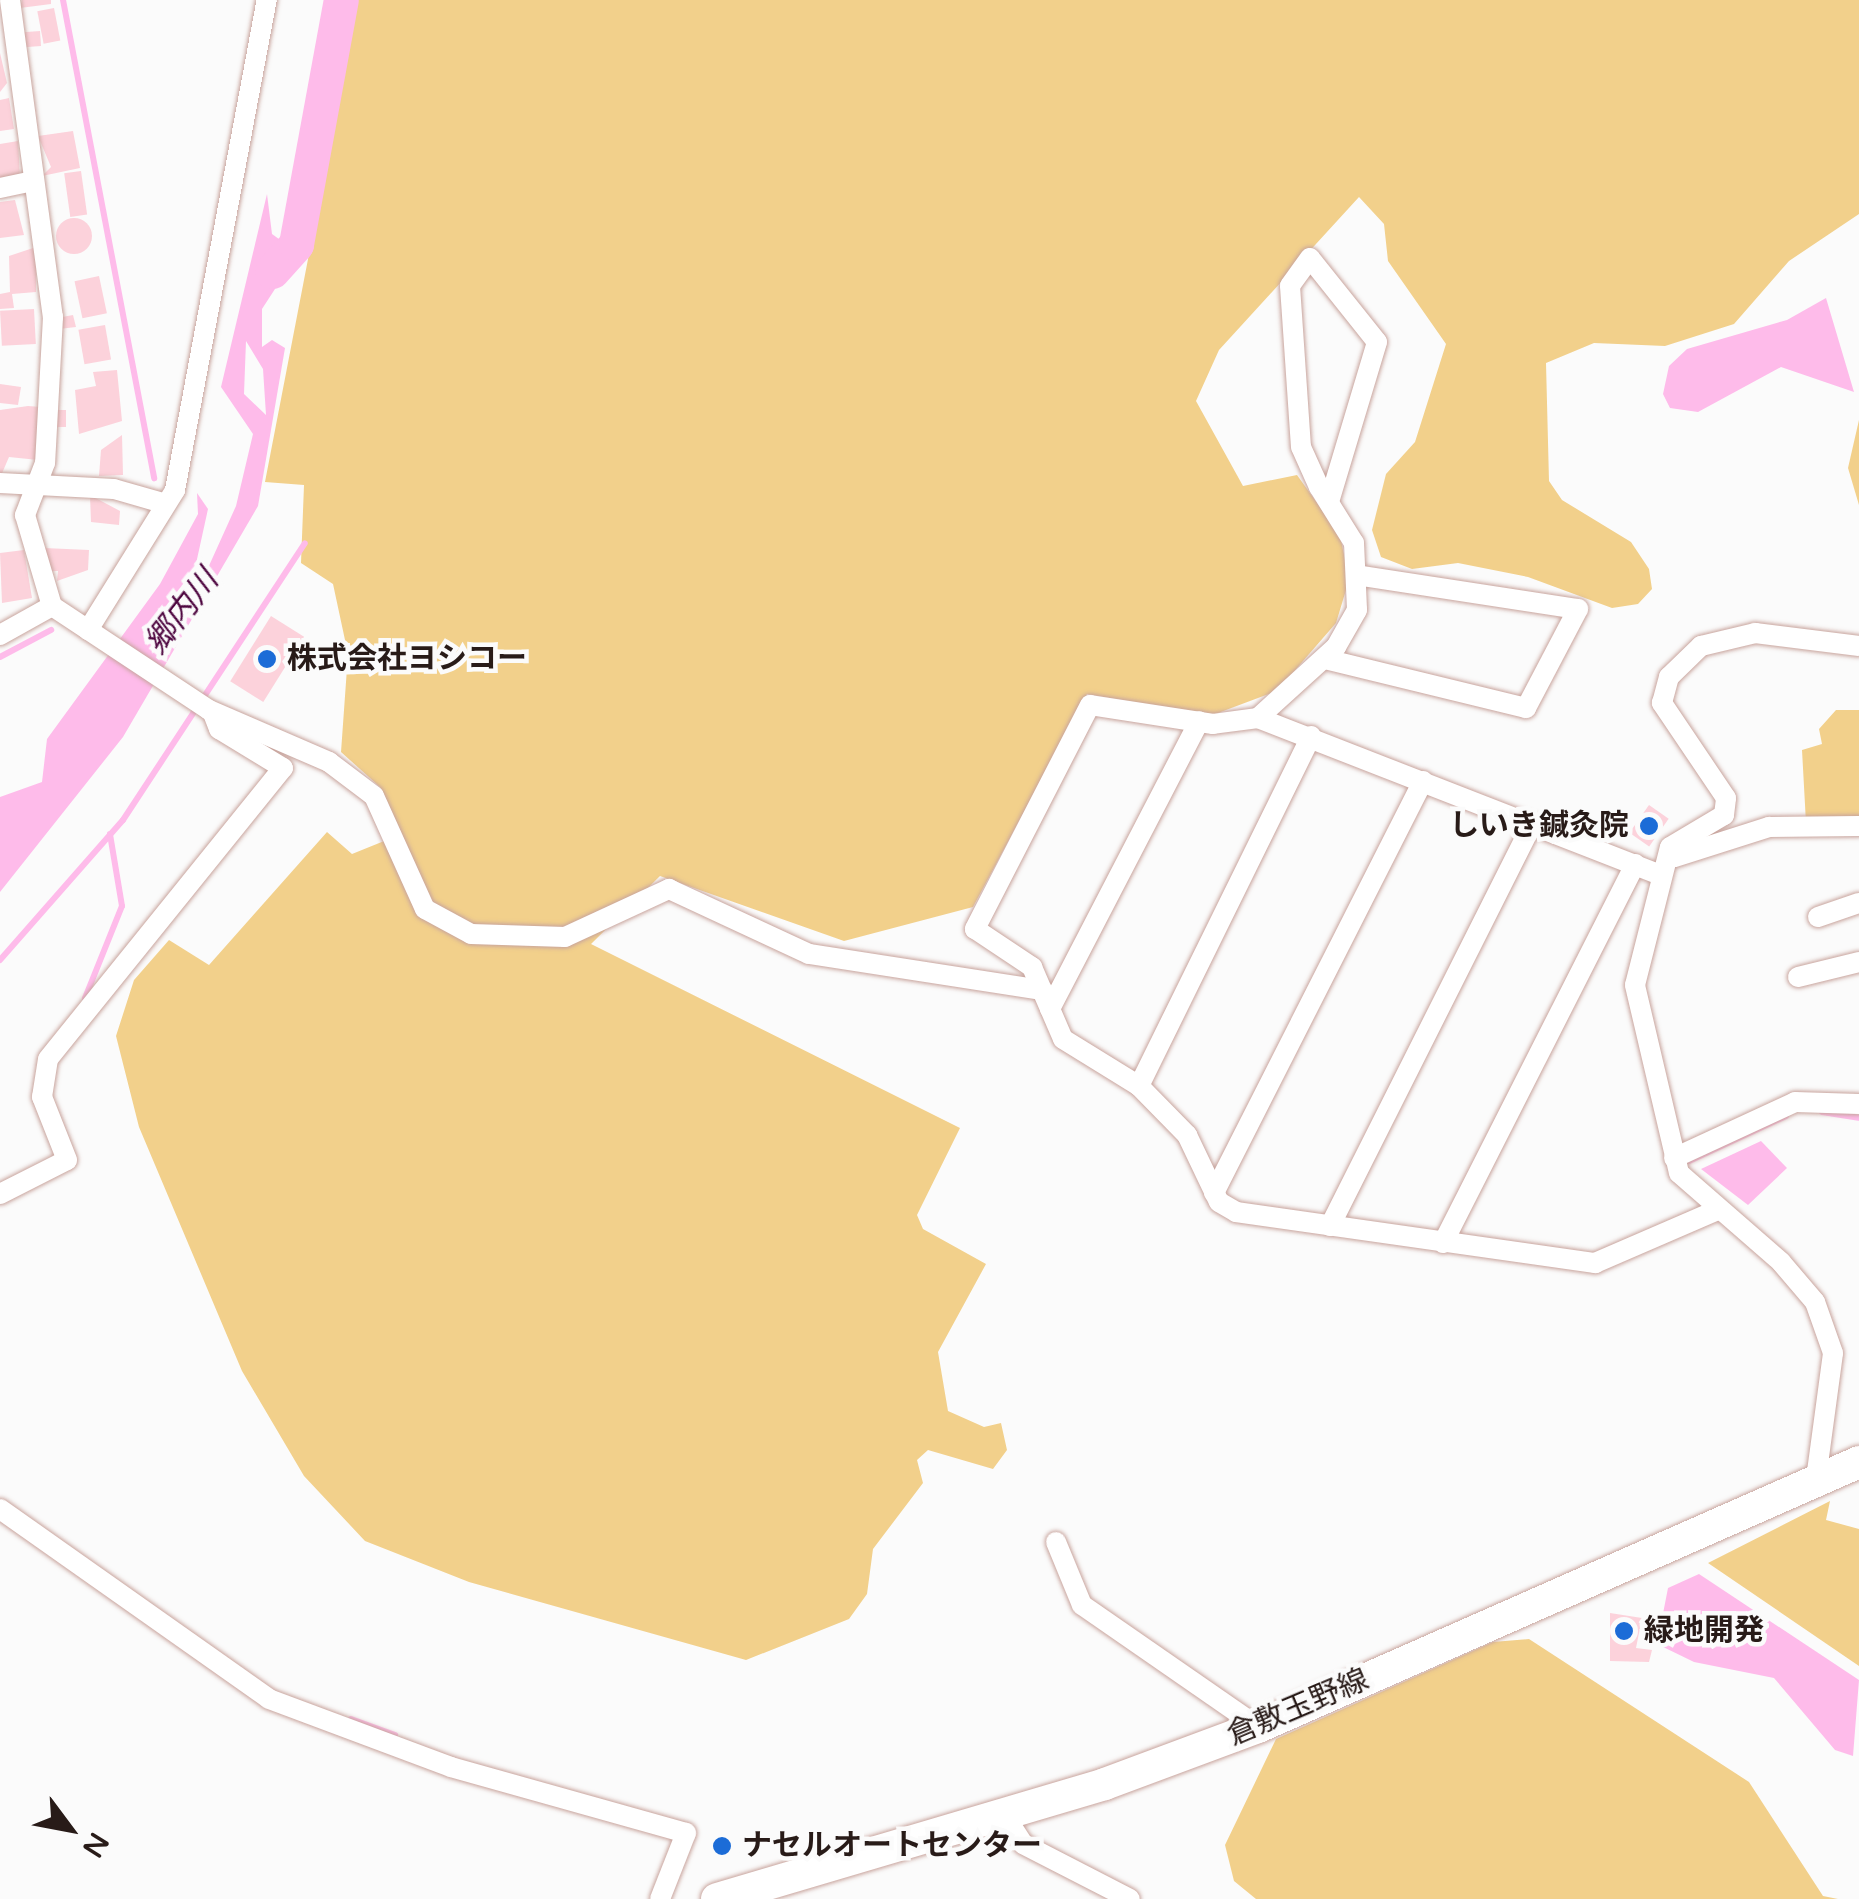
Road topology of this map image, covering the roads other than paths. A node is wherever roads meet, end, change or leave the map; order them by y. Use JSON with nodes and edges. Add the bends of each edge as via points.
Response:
{"nodes":[{"id":1,"x":10,"y":0,"type":"edge"},
{"id":2,"x":266,"y":0,"type":"edge"},
{"id":3,"x":7,"y":32,"type":"edge"},
{"id":4,"x":34,"y":180,"type":"junction"},
{"id":5,"x":0,"y":188,"type":"edge"},
{"id":6,"x":0,"y":483,"type":"edge"},
{"id":7,"x":30,"y":485,"type":"junction"},
{"id":8,"x":1329,"y":502,"type":"junction"},
{"id":9,"x":166,"y":504,"type":"junction"},
{"id":10,"x":1362,"y":576,"type":"junction"},
{"id":11,"x":52,"y":606,"type":"junction"},
{"id":12,"x":91,"y":632,"type":"junction"},
{"id":13,"x":0,"y":636,"type":"edge"},
{"id":14,"x":1859,"y":646,"type":"edge"},
{"id":15,"x":1324,"y":659,"type":"junction"},
{"id":16,"x":200,"y":704,"type":"junction"},
{"id":17,"x":1258,"y":718,"type":"junction"},
{"id":18,"x":1200,"y":721,"type":"junction"},
{"id":19,"x":1311,"y":736,"type":"junction"},
{"id":20,"x":1423,"y":780,"type":"junction"},
{"id":21,"x":1532,"y":824,"type":"junction"},
{"id":22,"x":1859,"y":826,"type":"edge"},
{"id":23,"x":1636,"y":864,"type":"junction"},
{"id":24,"x":1661,"y":868,"type":"junction"},
{"id":25,"x":1859,"y":903,"type":"edge"},
{"id":26,"x":1818,"y":917,"type":"dead end"},
{"id":27,"x":1859,"y":962,"type":"edge"},
{"id":28,"x":1798,"y":977,"type":"dead end"},
{"id":29,"x":1046,"y":1000,"type":"junction"},
{"id":30,"x":1139,"y":1086,"type":"junction"},
{"id":31,"x":1859,"y":1104,"type":"edge"},
{"id":32,"x":1674,"y":1158,"type":"junction"},
{"id":33,"x":1214,"y":1193,"type":"junction"},
{"id":34,"x":0,"y":1194,"type":"edge"},
{"id":35,"x":1715,"y":1211,"type":"junction"},
{"id":36,"x":1330,"y":1226,"type":"junction"},
{"id":37,"x":1443,"y":1243,"type":"junction"},
{"id":38,"x":1859,"y":1462,"type":"edge"},
{"id":39,"x":1816,"y":1480,"type":"junction"},
{"id":40,"x":0,"y":1510,"type":"edge"},
{"id":41,"x":1056,"y":1542,"type":"dead end"},
{"id":42,"x":1258,"y":1728,"type":"junction"},
{"id":43,"x":1003,"y":1813,"type":"junction"},
{"id":44,"x":660,"y":1899,"type":"edge"},
{"id":45,"x":717,"y":1899,"type":"edge"},
{"id":46,"x":1130,"y":1899,"type":"edge"}],
"edges":[{"from":1,"to":3,"type":"street"},
{"from":2,"to":9,"type":"street","via":[[234,211]]},
{"from":3,"to":4,"type":"street"},
{"from":4,"to":5,"type":"street"},
{"from":4,"to":7,"type":"street","via":[[52,318],[45,463]]},
{"from":6,"to":7,"type":"street"},
{"from":7,"to":9,"type":"street","via":[[114,489]]},
{"from":7,"to":11,"type":"street","via":[[25,515]]},
{"from":8,"to":8,"type":"street","via":[[1301,447],[1288,322],[1290,286],[1310,258],[1377,342]]},
{"from":8,"to":10,"type":"street"},
{"from":9,"to":12,"type":"street"},
{"from":10,"to":15,"type":"street","via":[[1357,610]]},
{"from":10,"to":15,"type":"street","via":[[1578,608],[1526,708]]},
{"from":11,"to":12,"type":"street"},
{"from":11,"to":13,"type":"street"},
{"from":12,"to":16,"type":"street"},
{"from":14,"to":24,"type":"street","via":[[1755,633],[1701,646],[1669,676],[1662,704],[1726,798],[1724,814],[1670,847]]},
{"from":15,"to":17,"type":"street"},
{"from":16,"to":29,"type":"street","via":[[329,762],[374,796],[426,910],[471,934],[564,936],[669,889],[808,954]]},
{"from":16,"to":34,"type":"street","via":[[218,729],[284,768],[48,1059],[42,1096],[67,1160]]},
{"from":17,"to":18,"type":"street"},
{"from":17,"to":19,"type":"street"},
{"from":18,"to":29,"type":"street"},
{"from":18,"to":29,"type":"street","via":[[1090,705],[975,930],[1032,967]]},
{"from":19,"to":20,"type":"street"},
{"from":19,"to":30,"type":"street"},
{"from":20,"to":21,"type":"street"},
{"from":20,"to":33,"type":"street"},
{"from":21,"to":23,"type":"street"},
{"from":21,"to":36,"type":"street"},
{"from":22,"to":24,"type":"street","via":[[1769,827]]},
{"from":23,"to":24,"type":"street"},
{"from":23,"to":37,"type":"street"},
{"from":24,"to":32,"type":"street","via":[[1636,984]]},
{"from":25,"to":26,"type":"street"},
{"from":27,"to":28,"type":"street"},
{"from":29,"to":30,"type":"street","via":[[1080,1054]]},
{"from":30,"to":33,"type":"street","via":[[1188,1135]]},
{"from":31,"to":32,"type":"street","via":[[1795,1102]]},
{"from":32,"to":35,"type":"street","via":[[1688,1188]]},
{"from":33,"to":36,"type":"street","via":[[1236,1212]]},
{"from":35,"to":37,"type":"street","via":[[1595,1263]]},
{"from":35,"to":39,"type":"street","via":[[1781,1262],[1827,1336],[1834,1384]]},
{"from":36,"to":37,"type":"street"},
{"from":38,"to":39,"type":"main road","name":"倉敷玉野線"},
{"from":39,"to":42,"type":"main road","name":"倉敷玉野線"},
{"from":40,"to":44,"type":"street","via":[[269,1699],[451,1766],[680,1831]]},
{"from":41,"to":42,"type":"street","via":[[1082,1605]]},
{"from":42,"to":43,"type":"main road","name":"倉敷玉野線"},
{"from":43,"to":45,"type":"main road","name":"倉敷玉野線"},
{"from":43,"to":46,"type":"street","via":[[1024,1844]]}]}
